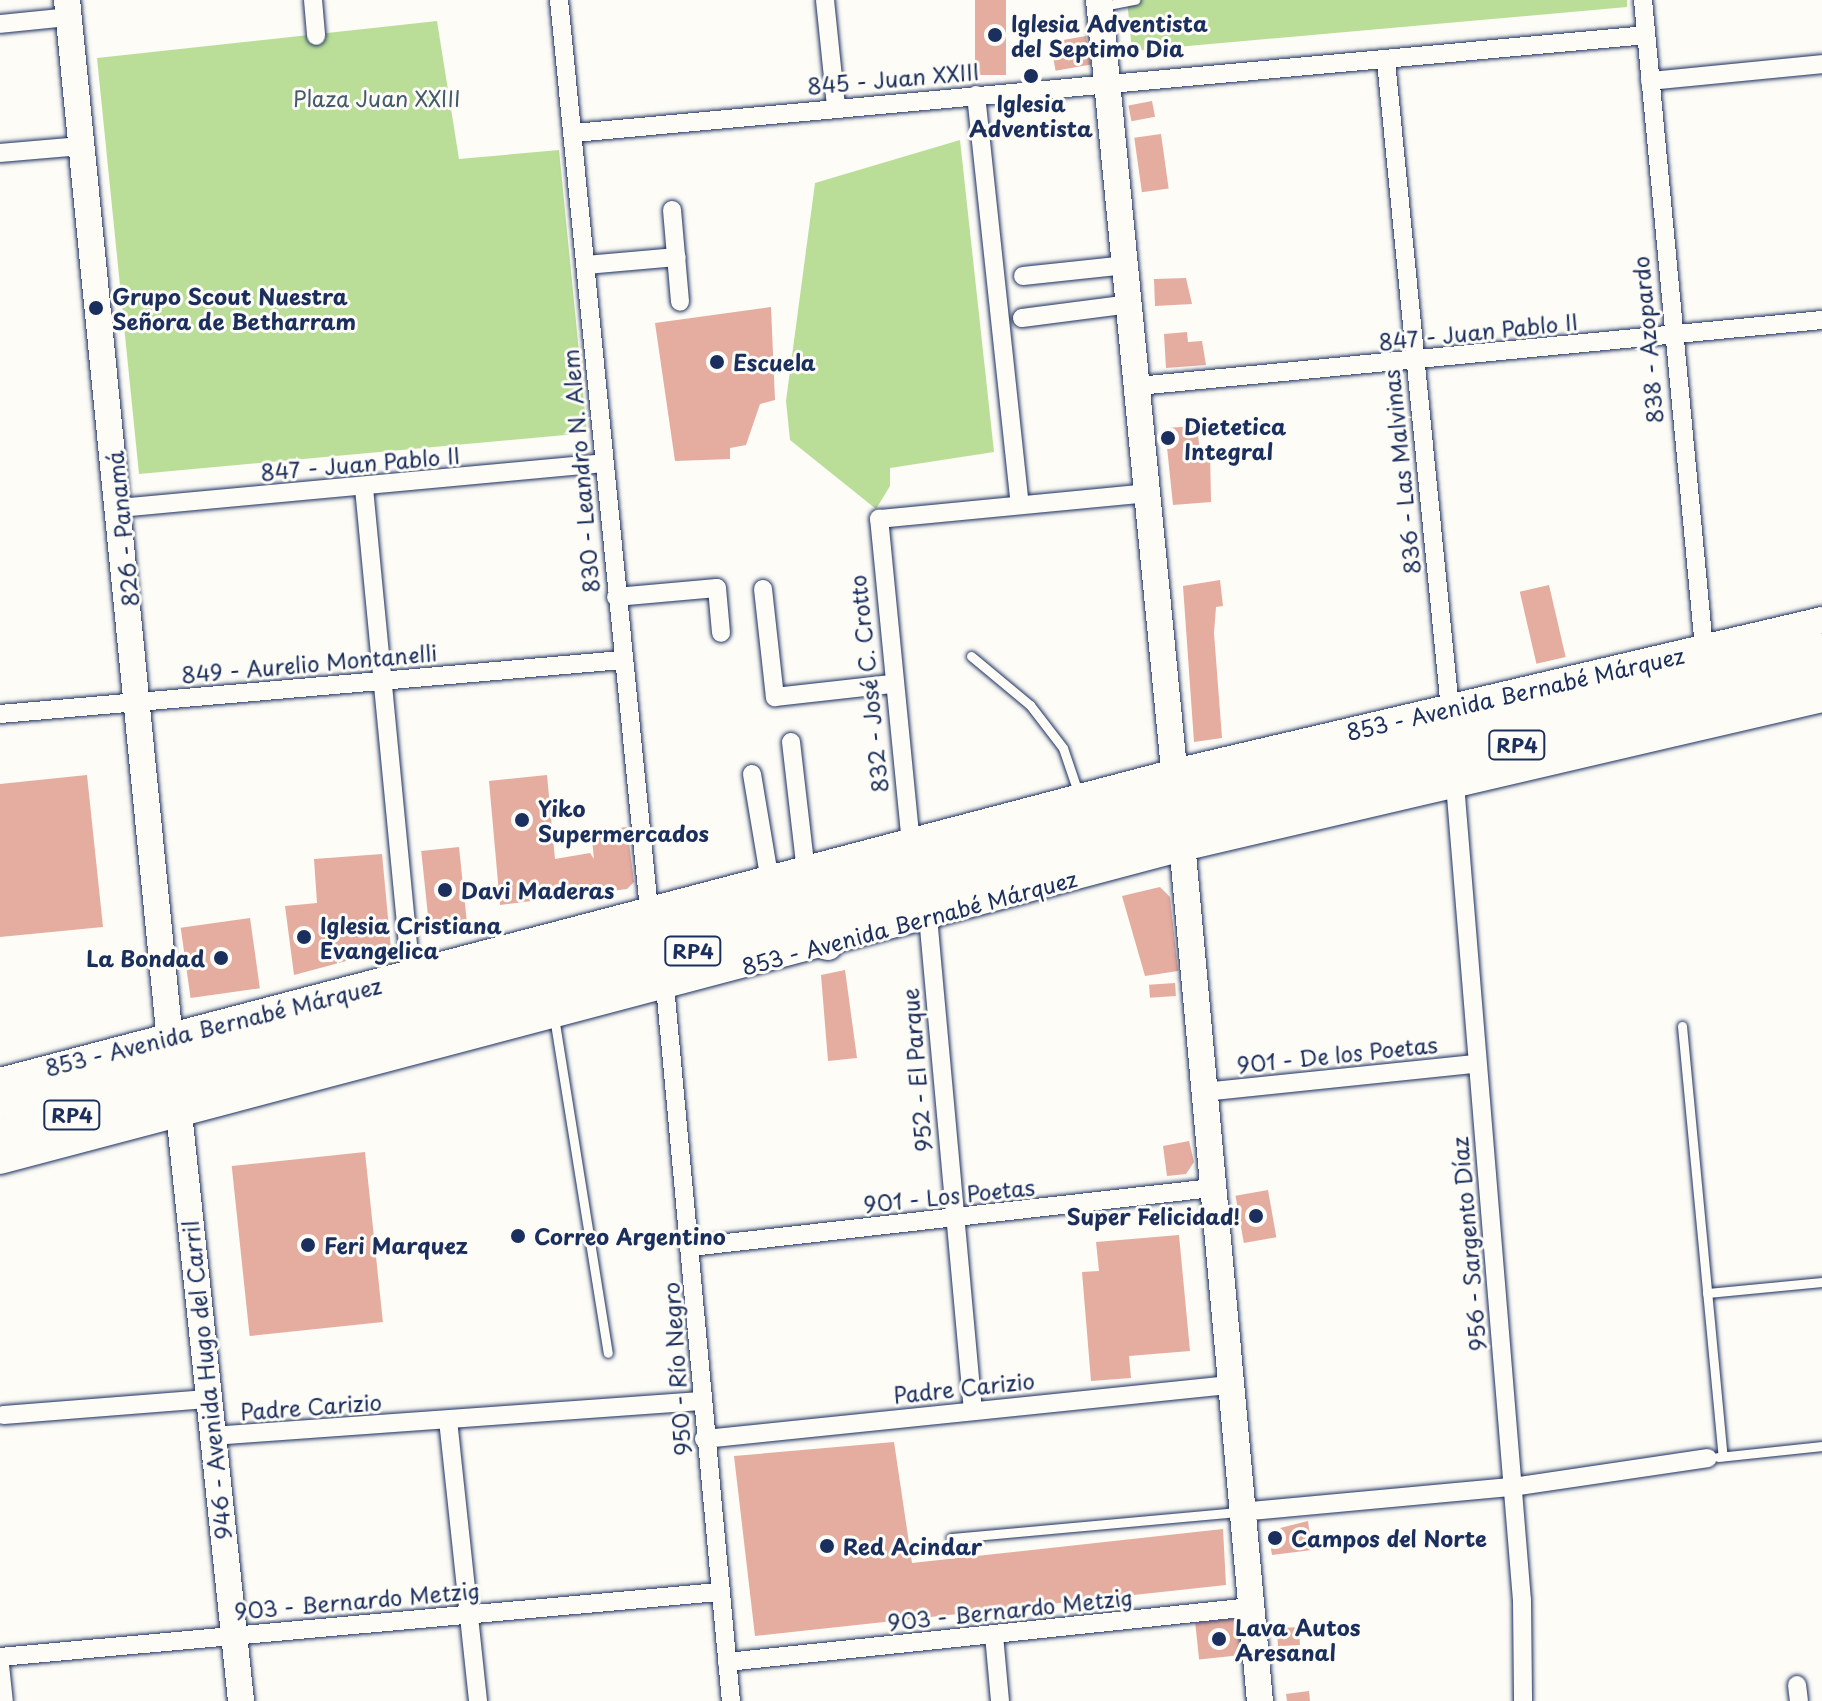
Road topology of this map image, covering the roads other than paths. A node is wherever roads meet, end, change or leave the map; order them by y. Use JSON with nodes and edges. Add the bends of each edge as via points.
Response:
{"nodes":[{"id":1,"x":313,"y":0,"type":"edge"},
{"id":2,"x":559,"y":0,"type":"edge"},
{"id":3,"x":825,"y":0,"type":"edge"},
{"id":4,"x":1135,"y":0,"type":"edge"},
{"id":5,"x":1643,"y":0,"type":"edge"},
{"id":6,"x":1100,"y":3,"type":"edge"},
{"id":7,"x":68,"y":8,"type":"edge"},
{"id":8,"x":0,"y":24,"type":"edge"},
{"id":9,"x":1646,"y":35,"type":"junction"},
{"id":10,"x":316,"y":36,"type":"dead end"},
{"id":11,"x":1386,"y":61,"type":"junction"},
{"id":12,"x":1822,"y":64,"type":"edge"},
{"id":13,"x":1650,"y":81,"type":"junction"},
{"id":14,"x":1109,"y":84,"type":"junction"},
{"id":15,"x":976,"y":95,"type":"junction"},
{"id":16,"x":836,"y":107,"type":"junction"},
{"id":17,"x":574,"y":133,"type":"junction"},
{"id":18,"x":81,"y":146,"type":"junction"},
{"id":19,"x":0,"y":153,"type":"edge"},
{"id":20,"x":672,"y":210,"type":"dead end"},
{"id":21,"x":677,"y":257,"type":"junction"},
{"id":22,"x":586,"y":265,"type":"junction"},
{"id":23,"x":1126,"y":265,"type":"junction"},
{"id":24,"x":1023,"y":276,"type":"dead end"},
{"id":25,"x":680,"y":302,"type":"dead end"},
{"id":26,"x":1130,"y":304,"type":"junction"},
{"id":27,"x":1022,"y":318,"type":"dead end"},
{"id":28,"x":1822,"y":320,"type":"edge"},
{"id":29,"x":1669,"y":335,"type":"junction"},
{"id":30,"x":1414,"y":362,"type":"junction"},
{"id":31,"x":1138,"y":386,"type":"junction"},
{"id":32,"x":603,"y":463,"type":"junction"},
{"id":33,"x":364,"y":488,"type":"junction"},
{"id":34,"x":1148,"y":493,"type":"junction"},
{"id":35,"x":1020,"y":504,"type":"junction"},
{"id":36,"x":120,"y":508,"type":"junction"},
{"id":37,"x":763,"y":589,"type":"dead end"},
{"id":38,"x":616,"y":597,"type":"junction"},
{"id":39,"x":1822,"y":620,"type":"edge"},
{"id":40,"x":721,"y":633,"type":"dead end"},
{"id":41,"x":1822,"y":648,"type":"edge"},
{"id":42,"x":971,"y":656,"type":"dead end"},
{"id":43,"x":622,"y":660,"type":"junction"},
{"id":44,"x":1705,"y":662,"type":"junction"},
{"id":45,"x":1822,"y":674,"type":"edge"},
{"id":46,"x":381,"y":681,"type":"junction"},
{"id":47,"x":891,"y":684,"type":"junction"},
{"id":48,"x":1550,"y":686,"type":"junction"},
{"id":49,"x":1822,"y":699,"type":"edge"},
{"id":50,"x":1596,"y":700,"type":"junction"},
{"id":51,"x":138,"y":702,"type":"junction"},
{"id":52,"x":0,"y":714,"type":"edge"},
{"id":53,"x":1451,"y":721,"type":"junction"},
{"id":54,"x":791,"y":742,"type":"dead end"},
{"id":55,"x":752,"y":774,"type":"dead end"},
{"id":56,"x":1455,"y":784,"type":"junction"},
{"id":57,"x":1079,"y":798,"type":"junction"},
{"id":58,"x":1179,"y":810,"type":"junction"},
{"id":59,"x":911,"y":844,"type":"junction"},
{"id":60,"x":806,"y":872,"type":"junction"},
{"id":61,"x":770,"y":881,"type":"junction"},
{"id":62,"x":928,"y":917,"type":"junction"},
{"id":63,"x":651,"y":924,"type":"junction"},
{"id":64,"x":777,"y":929,"type":"junction"},
{"id":65,"x":828,"y":945,"type":"junction"},
{"id":66,"x":411,"y":975,"type":"junction"},
{"id":67,"x":665,"y":986,"type":"junction"},
{"id":68,"x":554,"y":1015,"type":"junction"},
{"id":69,"x":1682,"y":1026,"type":"dead end"},
{"id":70,"x":1476,"y":1064,"type":"junction"},
{"id":71,"x":174,"y":1074,"type":"junction"},
{"id":72,"x":0,"y":1081,"type":"edge"},
{"id":73,"x":1203,"y":1092,"type":"junction"},
{"id":74,"x":0,"y":1105,"type":"edge"},
{"id":75,"x":0,"y":1135,"type":"edge"},
{"id":76,"x":0,"y":1161,"type":"edge"},
{"id":77,"x":1212,"y":1188,"type":"junction"},
{"id":78,"x":952,"y":1220,"type":"junction"},
{"id":79,"x":691,"y":1247,"type":"junction"},
{"id":80,"x":1822,"y":1282,"type":"edge"},
{"id":81,"x":1707,"y":1293,"type":"junction"},
{"id":82,"x":608,"y":1353,"type":"dead end"},
{"id":83,"x":1229,"y":1385,"type":"junction"},
{"id":84,"x":207,"y":1399,"type":"junction"},
{"id":85,"x":701,"y":1401,"type":"junction"},
{"id":86,"x":973,"y":1409,"type":"junction"},
{"id":87,"x":3,"y":1415,"type":"dead end"},
{"id":88,"x":448,"y":1420,"type":"junction"},
{"id":89,"x":212,"y":1436,"type":"junction"},
{"id":90,"x":704,"y":1439,"type":"junction"},
{"id":91,"x":1822,"y":1446,"type":"edge"},
{"id":92,"x":1716,"y":1457,"type":"junction"},
{"id":93,"x":1512,"y":1487,"type":"junction"},
{"id":94,"x":1241,"y":1512,"type":"junction"},
{"id":95,"x":951,"y":1538,"type":"dead end"},
{"id":96,"x":719,"y":1592,"type":"junction"},
{"id":97,"x":1251,"y":1607,"type":"junction"},
{"id":98,"x":469,"y":1615,"type":"junction"},
{"id":99,"x":234,"y":1634,"type":"junction"},
{"id":100,"x":994,"y":1635,"type":"junction"},
{"id":101,"x":0,"y":1657,"type":"edge"},
{"id":102,"x":727,"y":1662,"type":"junction"},
{"id":103,"x":0,"y":1665,"type":"edge"},
{"id":104,"x":4,"y":1701,"type":"edge"},
{"id":105,"x":241,"y":1701,"type":"edge"},
{"id":106,"x":478,"y":1701,"type":"edge"},
{"id":107,"x":731,"y":1701,"type":"edge"},
{"id":108,"x":1000,"y":1701,"type":"edge"},
{"id":109,"x":1260,"y":1701,"type":"edge"},
{"id":110,"x":1523,"y":1701,"type":"edge"}],
"edges":[{"from":1,"to":10,"type":"street"},
{"from":2,"to":17,"type":"street","name":"830 - Leandro N. Alem"},
{"from":3,"to":16,"type":"street"},
{"from":4,"to":6,"type":"lane"},
{"from":5,"to":9,"type":"street","name":"838 - Azopardo"},
{"from":6,"to":14,"type":"street"},
{"from":7,"to":8,"type":"street"},
{"from":7,"to":18,"type":"street","name":"826 - Panamá"},
{"from":9,"to":11,"type":"street","name":"845 - Juan XXIII"},
{"from":9,"to":13,"type":"street","name":"838 - Azopardo"},
{"from":11,"to":14,"type":"street","name":"845 - Juan XXIII"},
{"from":11,"to":30,"type":"street","name":"836 - Las Malvinas"},
{"from":12,"to":13,"type":"street"},
{"from":13,"to":29,"type":"street","name":"838 - Azopardo"},
{"from":14,"to":15,"type":"street","name":"845 - Juan XXIII"},
{"from":14,"to":23,"type":"street"},
{"from":15,"to":16,"type":"street","name":"845 - Juan XXIII"},
{"from":15,"to":35,"type":"street"},
{"from":16,"to":17,"type":"street","name":"845 - Juan XXIII"},
{"from":17,"to":22,"type":"street","name":"830 - Leandro N. Alem"},
{"from":18,"to":19,"type":"street"},
{"from":18,"to":36,"type":"street","name":"826 - Panamá"},
{"from":20,"to":21,"type":"street"},
{"from":21,"to":22,"type":"street"},
{"from":21,"to":25,"type":"street"},
{"from":22,"to":32,"type":"street","name":"830 - Leandro N. Alem"},
{"from":23,"to":24,"type":"street"},
{"from":23,"to":26,"type":"street"},
{"from":26,"to":27,"type":"street"},
{"from":26,"to":31,"type":"street"},
{"from":28,"to":29,"type":"street","name":"847 - Juan Pablo II"},
{"from":29,"to":30,"type":"street","name":"847 - Juan Pablo II"},
{"from":29,"to":44,"type":"street","name":"838 - Azopardo"},
{"from":30,"to":31,"type":"street","name":"847 - Juan Pablo II"},
{"from":30,"to":53,"type":"street","name":"836 - Las Malvinas"},
{"from":31,"to":34,"type":"street"},
{"from":32,"to":33,"type":"street","name":"847 - Juan Pablo II"},
{"from":32,"to":38,"type":"street","name":"830 - Leandro N. Alem"},
{"from":33,"to":36,"type":"street","name":"847 - Juan Pablo II"},
{"from":33,"to":46,"type":"street"},
{"from":34,"to":35,"type":"street"},
{"from":34,"to":58,"type":"street"},
{"from":35,"to":47,"type":"street","name":"832 - José C. Crotto","via":[[879,519]]},
{"from":36,"to":51,"type":"street","name":"826 - Panamá"},
{"from":37,"to":47,"type":"street","via":[[775,697]]},
{"from":38,"to":40,"type":"street","via":[[717,588]]},
{"from":38,"to":43,"type":"street","name":"830 - Leandro N. Alem"},
{"from":39,"to":44,"type":"street","name":"853 - Avenida Bernabé Márquez"},
{"from":41,"to":44,"type":"main road","name":"853 - Avenida Bernabé Márquez","number":"RP4"},
{"from":42,"to":57,"type":"lane","via":[[1030,705],[1054,737]]},
{"from":43,"to":46,"type":"street","name":"849 - Aurelio Montanelli"},
{"from":43,"to":63,"type":"street","name":"830 - Leandro N. Alem"},
{"from":44,"to":48,"type":"street","name":"853 - Avenida Bernabé Márquez"},
{"from":44,"to":50,"type":"main road","name":"853 - Avenida Bernabé Márquez","number":"RP4"},
{"from":45,"to":58,"type":"main road","name":"853 - Avenida Bernabé Márquez","number":"RP4"},
{"from":46,"to":51,"type":"street","name":"849 - Aurelio Montanelli"},
{"from":46,"to":66,"type":"street"},
{"from":47,"to":59,"type":"street","name":"832 - José C. Crotto"},
{"from":48,"to":50,"type":"main road"},
{"from":48,"to":53,"type":"street","name":"853 - Avenida Bernabé Márquez"},
{"from":49,"to":56,"type":"street","name":"853 - Avenida Bernabé Márquez"},
{"from":50,"to":53,"type":"main road","name":"853 - Avenida Bernabé Márquez","number":"RP4"},
{"from":51,"to":52,"type":"street","name":"849 - Aurelio Montanelli"},
{"from":51,"to":71,"type":"street","name":"826 - Panamá"},
{"from":53,"to":58,"type":"main road","name":"853 - Avenida Bernabé Márquez","number":"RP4"},
{"from":54,"to":60,"type":"street"},
{"from":55,"to":61,"type":"street"},
{"from":56,"to":58,"type":"street","name":"853 - Avenida Bernabé Márquez"},
{"from":56,"to":70,"type":"street","name":"956 - Sargento Díaz"},
{"from":57,"to":58,"type":"street","name":"853 - Avenida Bernabé Márquez"},
{"from":57,"to":59,"type":"street","name":"853 - Avenida Bernabé Márquez"},
{"from":58,"to":62,"type":"street","name":"853 - Avenida Bernabé Márquez"},
{"from":58,"to":63,"type":"main road","name":"853 - Avenida Bernabé Márquez","number":"RP4"},
{"from":58,"to":64,"type":"main road","name":"853 - Avenida Bernabé Márquez","number":"RP4"},
{"from":58,"to":73,"type":"street"},
{"from":59,"to":60,"type":"street","name":"853 - Avenida Bernabé Márquez"},
{"from":60,"to":61,"type":"street","name":"853 - Avenida Bernabé Márquez"},
{"from":61,"to":63,"type":"street","name":"853 - Avenida Bernabé Márquez"},
{"from":62,"to":65,"type":"street","name":"853 - Avenida Bernabé Márquez"},
{"from":62,"to":78,"type":"street","name":"952 - El Parque"},
{"from":63,"to":66,"type":"street","name":"853 - Avenida Bernabé Márquez"},
{"from":63,"to":71,"type":"main road","name":"853 - Avenida Bernabé Márquez","number":"RP4"},
{"from":64,"to":65,"type":"main road"},
{"from":64,"to":71,"type":"main road","name":"853 - Avenida Bernabé Márquez","number":"RP4"},
{"from":65,"to":67,"type":"street","name":"853 - Avenida Bernabé Márquez"},
{"from":66,"to":71,"type":"street","name":"853 - Avenida Bernabé Márquez"},
{"from":67,"to":68,"type":"street","name":"853 - Avenida Bernabé Márquez"},
{"from":67,"to":79,"type":"street","name":"950 - Río Negro"},
{"from":68,"to":71,"type":"street","name":"853 - Avenida Bernabé Márquez"},
{"from":68,"to":82,"type":"lane"},
{"from":69,"to":81,"type":"lane"},
{"from":70,"to":73,"type":"street","name":"901 - De los Poetas"},
{"from":70,"to":93,"type":"street","name":"956 - Sargento Díaz"},
{"from":71,"to":72,"type":"street","name":"853 - Avenida Bernabé Márquez"},
{"from":71,"to":74,"type":"main road","name":"853 - Avenida Bernabé Márquez","number":"RP4"},
{"from":71,"to":75,"type":"main road","name":"853 - Avenida Bernabé Márquez","number":"RP4"},
{"from":71,"to":76,"type":"street","name":"853 - Avenida Bernabé Márquez"},
{"from":71,"to":84,"type":"street","name":"946 - Avenida Hugo del Carril"},
{"from":73,"to":77,"type":"street"},
{"from":77,"to":78,"type":"street","name":"901 - Los Poetas"},
{"from":77,"to":83,"type":"street"},
{"from":78,"to":79,"type":"street","name":"901 - Los Poetas"},
{"from":78,"to":86,"type":"street","name":"952 - El Parque"},
{"from":79,"to":85,"type":"street","name":"950 - Río Negro"},
{"from":80,"to":81,"type":"lane"},
{"from":81,"to":92,"type":"lane"},
{"from":83,"to":86,"type":"street","name":"Padre Carizio"},
{"from":83,"to":94,"type":"street"},
{"from":84,"to":87,"type":"street","name":"Padre Carizio"},
{"from":84,"to":89,"type":"street","name":"946 - Avenida Hugo del Carril"},
{"from":85,"to":88,"type":"street","name":"Padre Carizio"},
{"from":85,"to":90,"type":"street","name":"950 - Río Negro"},
{"from":86,"to":90,"type":"street","name":"Padre Carizio"},
{"from":88,"to":89,"type":"street","name":"Padre Carizio"},
{"from":88,"to":98,"type":"street"},
{"from":89,"to":99,"type":"street","name":"946 - Avenida Hugo del Carril"},
{"from":90,"to":96,"type":"street","name":"950 - Río Negro"},
{"from":91,"to":92,"type":"lane"},
{"from":92,"to":93,"type":"street"},
{"from":93,"to":94,"type":"street"},
{"from":93,"to":110,"type":"street","name":"956 - Sargento Díaz"},
{"from":94,"to":95,"type":"lane"},
{"from":94,"to":97,"type":"street"},
{"from":96,"to":98,"type":"street","name":"903 - Bernardo Metzig"},
{"from":96,"to":102,"type":"street","name":"950 - Río Negro"},
{"from":97,"to":100,"type":"street","name":"903 - Bernardo Metzig"},
{"from":97,"to":109,"type":"street"},
{"from":98,"to":99,"type":"street","name":"903 - Bernardo Metzig"},
{"from":98,"to":106,"type":"street"},
{"from":99,"to":101,"type":"street","name":"903 - Bernardo Metzig"},
{"from":99,"to":105,"type":"street","name":"946 - Avenida Hugo del Carril"},
{"from":100,"to":102,"type":"street","name":"903 - Bernardo Metzig"},
{"from":100,"to":108,"type":"street"},
{"from":102,"to":107,"type":"street","name":"950 - Río Negro"},
{"from":103,"to":104,"type":"street"}]}
